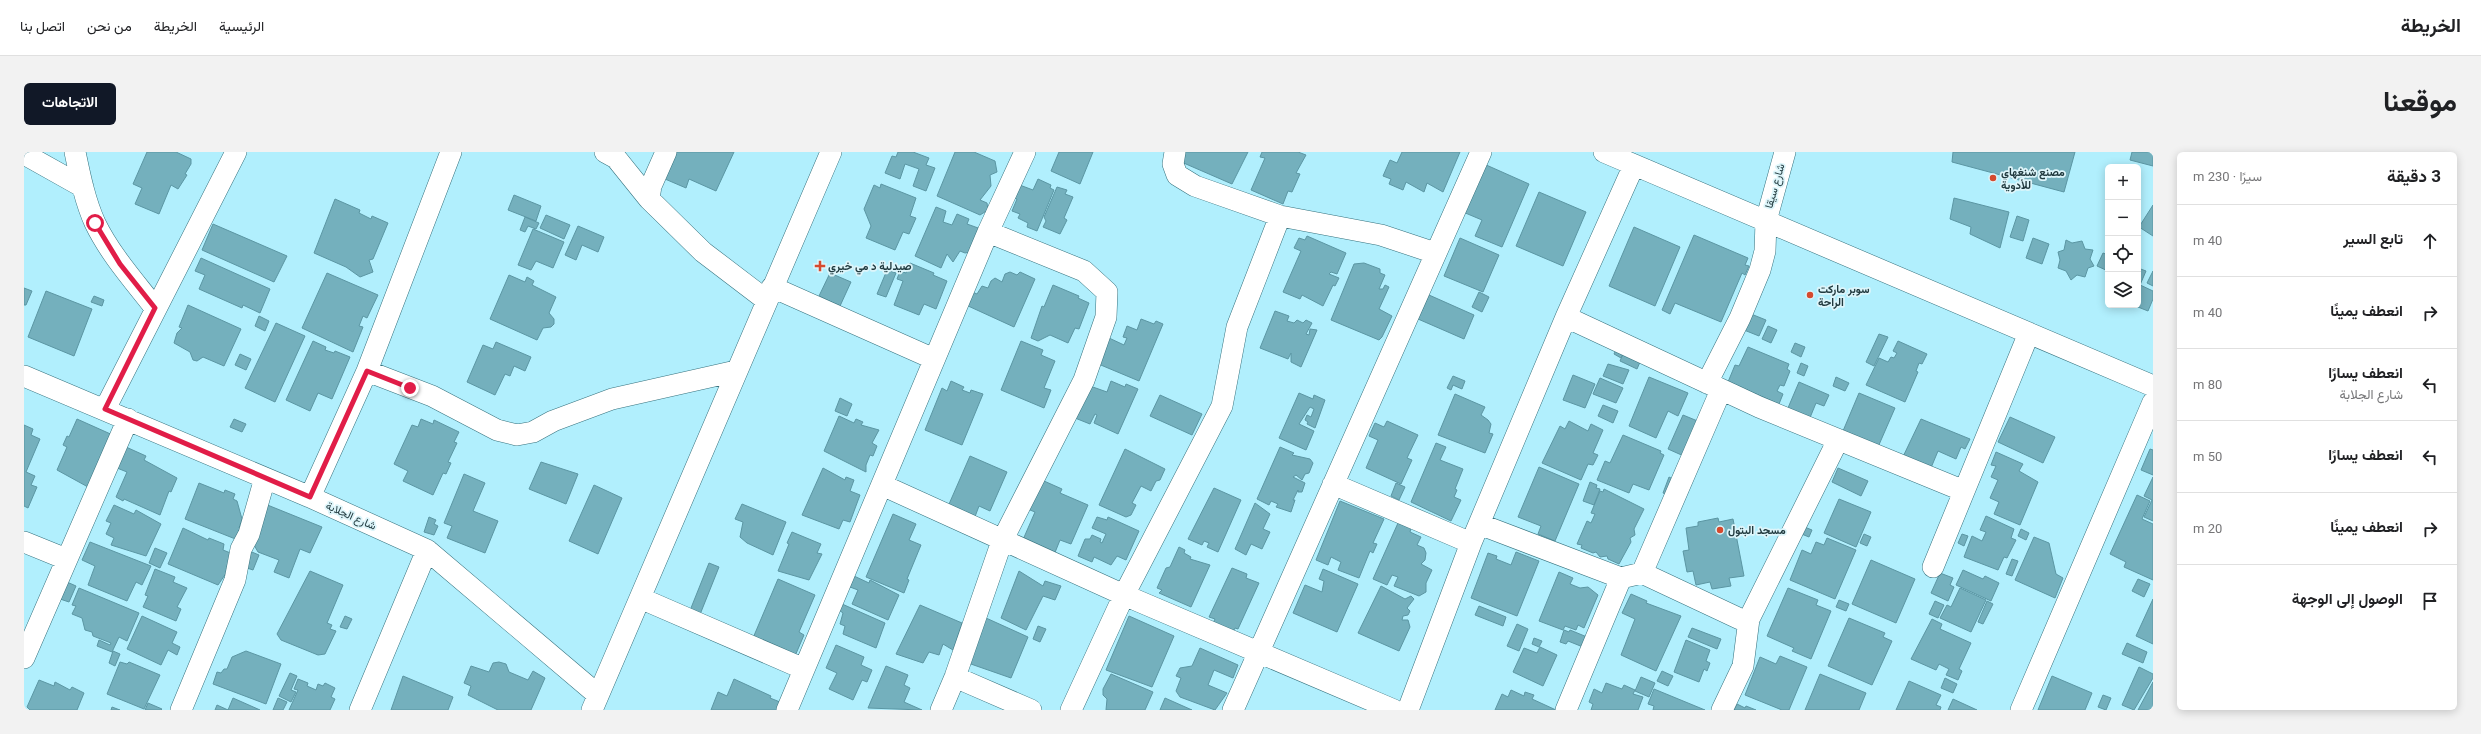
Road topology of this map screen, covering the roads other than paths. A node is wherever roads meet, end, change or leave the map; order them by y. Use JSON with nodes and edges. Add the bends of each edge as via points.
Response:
{"nodes":[{"id":1,"x":75,"y":152,"type":"edge"},
{"id":2,"x":236,"y":152,"type":"edge"},
{"id":3,"x":451,"y":152,"type":"edge"},
{"id":4,"x":605,"y":152,"type":"edge"},
{"id":5,"x":666,"y":152,"type":"edge"},
{"id":6,"x":830,"y":152,"type":"edge"},
{"id":7,"x":1025,"y":152,"type":"edge"},
{"id":8,"x":1175,"y":152,"type":"edge"},
{"id":9,"x":1481,"y":152,"type":"edge"},
{"id":10,"x":1604,"y":152,"type":"edge"},
{"id":11,"x":1785,"y":152,"type":"edge"},
{"id":12,"x":24,"y":154,"type":"edge"},
{"id":13,"x":1634,"y":165,"type":"junction"},
{"id":14,"x":83,"y":187,"type":"junction"},
{"id":15,"x":650,"y":199,"type":"junction"},
{"id":16,"x":1280,"y":216,"type":"junction"},
{"id":17,"x":1766,"y":221,"type":"junction"},
{"id":18,"x":988,"y":232,"type":"junction"},
{"id":19,"x":1436,"y":253,"type":"junction"},
{"id":20,"x":769,"y":294,"type":"junction"},
{"id":21,"x":155,"y":308,"type":"junction"},
{"id":22,"x":1566,"y":317,"type":"junction"},
{"id":23,"x":2029,"y":333,"type":"junction"},
{"id":24,"x":934,"y":360,"type":"junction"},
{"id":25,"x":367,"y":371,"type":"junction"},
{"id":26,"x":736,"y":371,"type":"junction"},
{"id":27,"x":24,"y":376,"type":"edge"},
{"id":28,"x":1714,"y":386,"type":"junction"},
{"id":29,"x":2153,"y":386,"type":"edge"},
{"id":30,"x":2153,"y":402,"type":"edge"},
{"id":31,"x":105,"y":409,"type":"junction"},
{"id":32,"x":128,"y":419,"type":"junction"},
{"id":33,"x":1838,"y":440,"type":"junction"},
{"id":34,"x":265,"y":478,"type":"junction"},
{"id":35,"x":1333,"y":484,"type":"junction"},
{"id":36,"x":882,"y":485,"type":"junction"},
{"id":37,"x":1964,"y":491,"type":"junction"},
{"id":38,"x":310,"y":497,"type":"junction"},
{"id":39,"x":1479,"y":524,"type":"junction"},
{"id":40,"x":1002,"y":541,"type":"junction"},
{"id":41,"x":24,"y":542,"type":"edge"},
{"id":42,"x":1471,"y":543,"type":"junction"},
{"id":43,"x":428,"y":550,"type":"junction"},
{"id":44,"x":66,"y":559,"type":"junction"},
{"id":45,"x":1933,"y":567,"type":"dead end"},
{"id":46,"x":1642,"y":573,"type":"junction"},
{"id":47,"x":1621,"y":578,"type":"junction"},
{"id":48,"x":1124,"y":595,"type":"junction"},
{"id":49,"x":640,"y":598,"type":"junction"},
{"id":50,"x":1749,"y":619,"type":"junction"},
{"id":51,"x":1258,"y":652,"type":"junction"},
{"id":52,"x":24,"y":658,"type":"edge"},
{"id":53,"x":804,"y":668,"type":"junction"},
{"id":54,"x":955,"y":677,"type":"junction"},
{"id":55,"x":595,"y":702,"type":"edge"},
{"id":56,"x":181,"y":710,"type":"edge"},
{"id":57,"x":360,"y":710,"type":"edge"},
{"id":58,"x":787,"y":710,"type":"edge"},
{"id":59,"x":941,"y":710,"type":"edge"},
{"id":60,"x":1031,"y":710,"type":"edge"},
{"id":61,"x":1071,"y":710,"type":"edge"},
{"id":62,"x":1233,"y":710,"type":"edge"},
{"id":63,"x":1394,"y":710,"type":"edge"},
{"id":64,"x":1408,"y":710,"type":"edge"},
{"id":65,"x":1566,"y":710,"type":"edge"},
{"id":66,"x":1722,"y":710,"type":"edge"},
{"id":67,"x":2021,"y":710,"type":"edge"}],
"edges":[{"from":1,"to":14,"type":"street"},
{"from":2,"to":21,"type":"street"},
{"from":3,"to":25,"type":"street"},
{"from":4,"to":15,"type":"street","via":[[616,158]]},
{"from":5,"to":15,"type":"street","via":[[651,186]]},
{"from":6,"to":20,"type":"street"},
{"from":7,"to":18,"type":"street"},
{"from":8,"to":16,"type":"street","via":[[1173,164],[1177,175],[1196,186]]},
{"from":9,"to":19,"type":"street"},
{"from":10,"to":13,"type":"street"},
{"from":11,"to":17,"type":"street","name":"شارع سيقا"},
{"from":12,"to":14,"type":"street"},
{"from":13,"to":17,"type":"street"},
{"from":13,"to":22,"type":"street"},
{"from":14,"to":21,"type":"street","via":[[95,223],[120,264]]},
{"from":15,"to":20,"type":"street","via":[[703,252]]},
{"from":16,"to":19,"type":"street","via":[[1381,235]]},
{"from":16,"to":48,"type":"street","via":[[1238,327],[1222,406]]},
{"from":17,"to":23,"type":"street"},
{"from":17,"to":28,"type":"street","name":"شارع سيقا","via":[[1765,251],[1760,270]]},
{"from":18,"to":24,"type":"street"},
{"from":18,"to":40,"type":"street","via":[[1084,271],[1107,292],[1106,317],[1084,380]]},
{"from":19,"to":35,"type":"street"},
{"from":20,"to":24,"type":"street"},
{"from":20,"to":26,"type":"street"},
{"from":21,"to":31,"type":"street"},
{"from":22,"to":28,"type":"street"},
{"from":22,"to":39,"type":"street"},
{"from":23,"to":29,"type":"street"},
{"from":23,"to":37,"type":"street"},
{"from":24,"to":36,"type":"street"},
{"from":25,"to":26,"type":"street","via":[[432,396],[497,430],[517,435],[533,432],[553,421],[612,400]]},
{"from":25,"to":38,"type":"street"},
{"from":26,"to":49,"type":"street"},
{"from":27,"to":31,"type":"street","name":"شارع الجلابة"},
{"from":28,"to":33,"type":"street"},
{"from":28,"to":46,"type":"street","name":"شارع سيقا"},
{"from":30,"to":67,"type":"street"},
{"from":31,"to":32,"type":"street","name":"شارع الجلابة"},
{"from":32,"to":34,"type":"street","name":"شارع الجلابة"},
{"from":32,"to":44,"type":"street"},
{"from":33,"to":37,"type":"street"},
{"from":33,"to":50,"type":"street"},
{"from":34,"to":38,"type":"street","name":"شارع الجلابة"},
{"from":34,"to":56,"type":"street","via":[[249,534],[241,549],[235,580]]},
{"from":35,"to":42,"type":"street"},
{"from":35,"to":51,"type":"street"},
{"from":36,"to":40,"type":"street"},
{"from":36,"to":53,"type":"street"},
{"from":37,"to":45,"type":"street"},
{"from":38,"to":43,"type":"street","name":"شارع الجلابة"},
{"from":39,"to":42,"type":"street"},
{"from":39,"to":47,"type":"street"},
{"from":40,"to":48,"type":"street"},
{"from":40,"to":54,"type":"street"},
{"from":41,"to":44,"type":"street"},
{"from":42,"to":64,"type":"street"},
{"from":43,"to":55,"type":"street","name":"شارع الجلابة"},
{"from":43,"to":57,"type":"street"},
{"from":44,"to":52,"type":"street"},
{"from":46,"to":47,"type":"street"},
{"from":46,"to":50,"type":"street","via":[[1740,619]]},
{"from":47,"to":65,"type":"street"},
{"from":48,"to":51,"type":"street"},
{"from":48,"to":61,"type":"street"},
{"from":49,"to":53,"type":"street"},
{"from":49,"to":55,"type":"street"},
{"from":50,"to":66,"type":"street","via":[[1743,666]]},
{"from":51,"to":62,"type":"street"},
{"from":51,"to":63,"type":"street"},
{"from":53,"to":58,"type":"street"},
{"from":54,"to":59,"type":"street"},
{"from":54,"to":60,"type":"street"}]}
